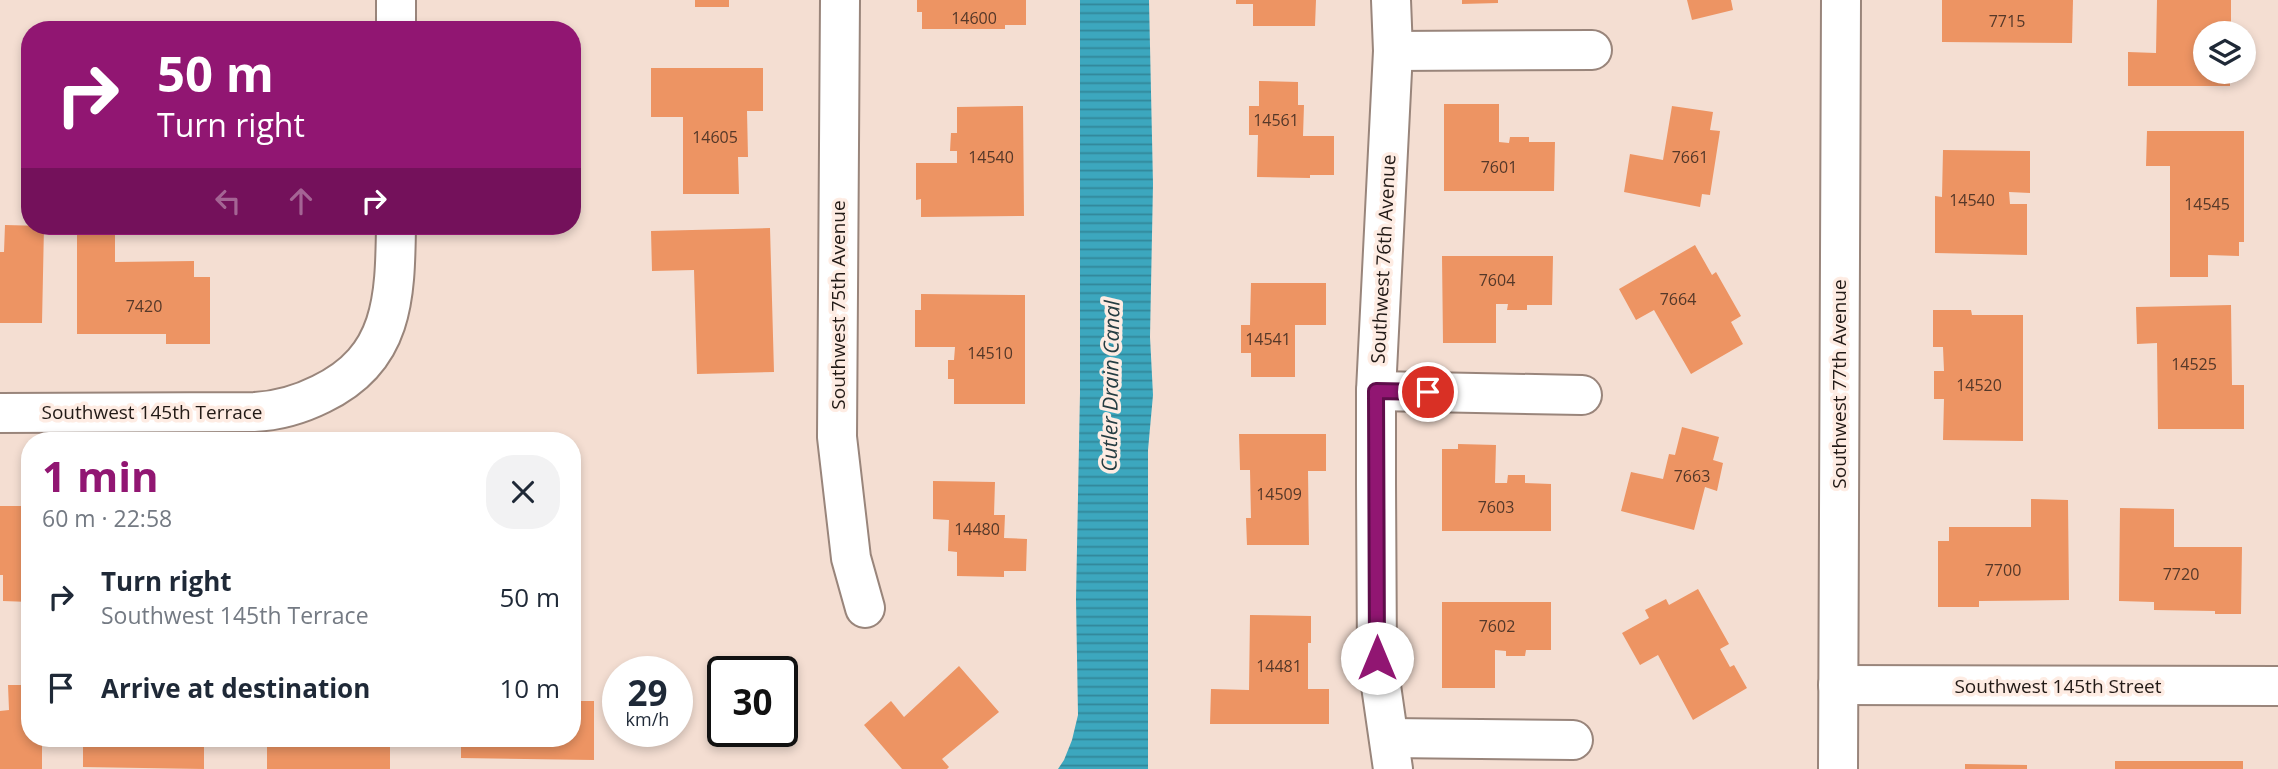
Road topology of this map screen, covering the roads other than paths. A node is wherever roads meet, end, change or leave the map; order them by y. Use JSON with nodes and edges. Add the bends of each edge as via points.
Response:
{"nodes":[{"id":1,"x":396,"y":0,"type":"edge"},
{"id":2,"x":840,"y":0,"type":"edge"},
{"id":3,"x":1391,"y":0,"type":"edge"},
{"id":4,"x":1841,"y":0,"type":"edge"},
{"id":5,"x":396,"y":21,"type":"edge"},
{"id":6,"x":1393,"y":51,"type":"junction"},
{"id":7,"x":1592,"y":51,"type":"dead end"},
{"id":8,"x":396,"y":235,"type":"edge"},
{"id":9,"x":1376,"y":391,"type":"junction"},
{"id":10,"x":1582,"y":395,"type":"dead end"},
{"id":11,"x":0,"y":413,"type":"edge"},
{"id":12,"x":865,"y":608,"type":"dead end"},
{"id":13,"x":1838,"y":685,"type":"junction"},
{"id":14,"x":2278,"y":686,"type":"edge"},
{"id":15,"x":1573,"y":740,"type":"dead end"},
{"id":16,"x":1391,"y":753,"type":"edge"},
{"id":17,"x":1839,"y":769,"type":"edge"}],
"edges":[{"from":1,"to":5,"type":"street"},
{"from":2,"to":12,"type":"street","name":"Southwest 75th Avenue","via":[[837,437],[851,558]]},
{"from":3,"to":6,"type":"street","name":"Southwest 76th Avenue"},
{"from":4,"to":13,"type":"street","name":"Southwest 77th Avenue"},
{"from":6,"to":7,"type":"street"},
{"from":6,"to":9,"type":"street","name":"Southwest 76th Avenue"},
{"from":8,"to":11,"type":"street","name":"Southwest 145th Terrace","via":[[392,302],[371,355],[349,378],[293,407],[272,411]]},
{"from":9,"to":10,"type":"street"},
{"from":9,"to":16,"type":"street","name":"Southwest 76th Avenue","via":[[1377,658]]},
{"from":13,"to":14,"type":"street","name":"Southwest 145th Street"},
{"from":13,"to":17,"type":"street","name":"Southwest 77th Avenue"},
{"from":15,"to":16,"type":"street"}]}
